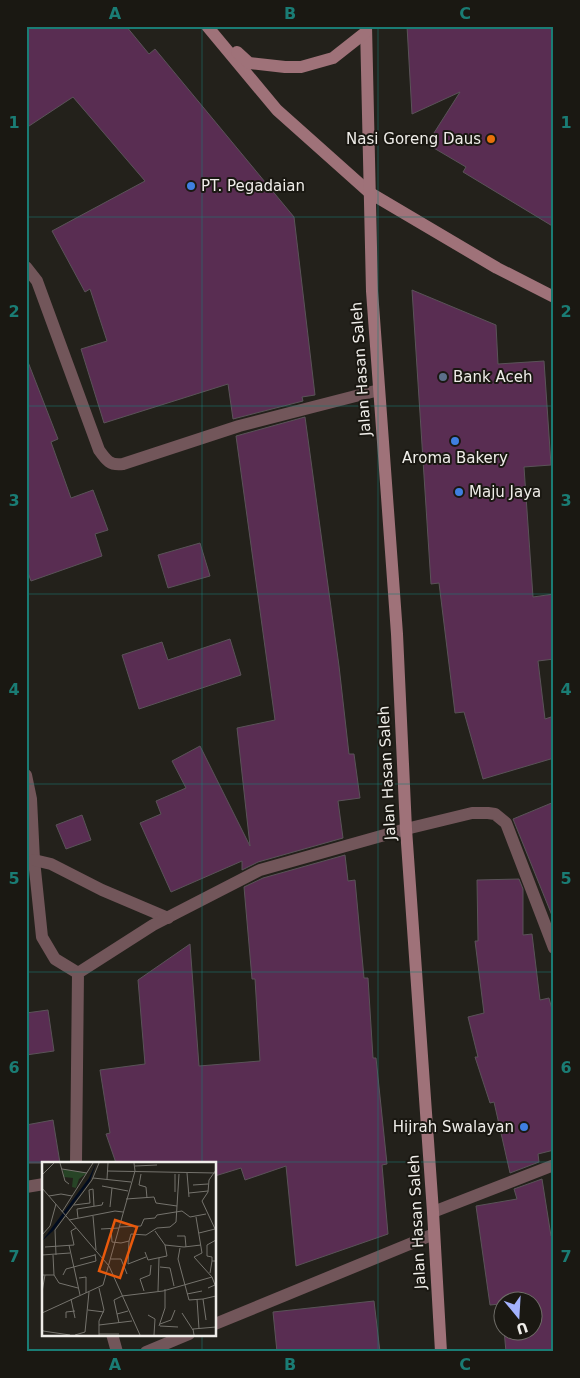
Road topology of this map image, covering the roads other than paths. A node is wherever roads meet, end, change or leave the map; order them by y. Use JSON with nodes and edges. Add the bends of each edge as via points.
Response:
{"nodes":[{"id":1,"x":209,"y":26,"type":"edge"},
{"id":2,"x":366,"y":29,"type":"edge"},
{"id":3,"x":370,"y":192,"type":"junction"},
{"id":4,"x":26,"y":267,"type":"edge"},
{"id":5,"x":554,"y":297,"type":"edge"},
{"id":6,"x":379,"y":390,"type":"junction"},
{"id":7,"x":26,"y":775,"type":"edge"},
{"id":8,"x":406,"y":829,"type":"junction"},
{"id":9,"x":34,"y":860,"type":"junction"},
{"id":10,"x":168,"y":918,"type":"junction"},
{"id":11,"x":554,"y":948,"type":"edge"},
{"id":12,"x":78,"y":973,"type":"junction"},
{"id":13,"x":76,"y":1162,"type":"edge"},
{"id":14,"x":554,"y":1165,"type":"edge"},
{"id":15,"x":42,"y":1184,"type":"edge"},
{"id":16,"x":26,"y":1187,"type":"edge"},
{"id":17,"x":433,"y":1212,"type":"junction"},
{"id":18,"x":434,"y":1234,"type":"junction"},
{"id":19,"x":216,"y":1324,"type":"edge"},
{"id":20,"x":113,"y":1336,"type":"edge"},
{"id":21,"x":184,"y":1336,"type":"edge"},
{"id":22,"x":117,"y":1352,"type":"edge"},
{"id":23,"x":146,"y":1352,"type":"edge"},
{"id":24,"x":441,"y":1352,"type":"edge"}],
"edges":[{"from":1,"to":2,"type":"street","via":[[249,63],[286,67],[309,66],[333,58]]},
{"from":1,"to":3,"type":"street","via":[[277,110]]},
{"from":2,"to":3,"type":"street","name":"Jalan Hasan Saleh"},
{"from":3,"to":5,"type":"street","via":[[497,268]]},
{"from":3,"to":6,"type":"street","name":"Jalan Hasan Saleh"},
{"from":4,"to":6,"type":"street","via":[[37,281],[99,450],[114,465],[129,463],[239,426]]},
{"from":6,"to":8,"type":"street","name":"Jalan Hasan Saleh"},
{"from":7,"to":9,"type":"street","via":[[31,799]]},
{"from":8,"to":10,"type":"street","via":[[260,870]]},
{"from":8,"to":11,"type":"street","via":[[472,813],[494,814],[506,823]]},
{"from":8,"to":17,"type":"street","name":"Jalan Hasan Saleh"},
{"from":9,"to":10,"type":"street","via":[[51,864]]},
{"from":9,"to":12,"type":"street","via":[[42,937],[55,959]]},
{"from":10,"to":12,"type":"street"},
{"from":12,"to":13,"type":"street"},
{"from":14,"to":17,"type":"street"},
{"from":15,"to":16,"type":"street"},
{"from":17,"to":18,"type":"street","name":"Jalan Hasan Saleh"},
{"from":18,"to":19,"type":"street"},
{"from":18,"to":24,"type":"street","name":"Jalan Hasan Saleh"},
{"from":20,"to":22,"type":"street"},
{"from":21,"to":23,"type":"street"}]}
